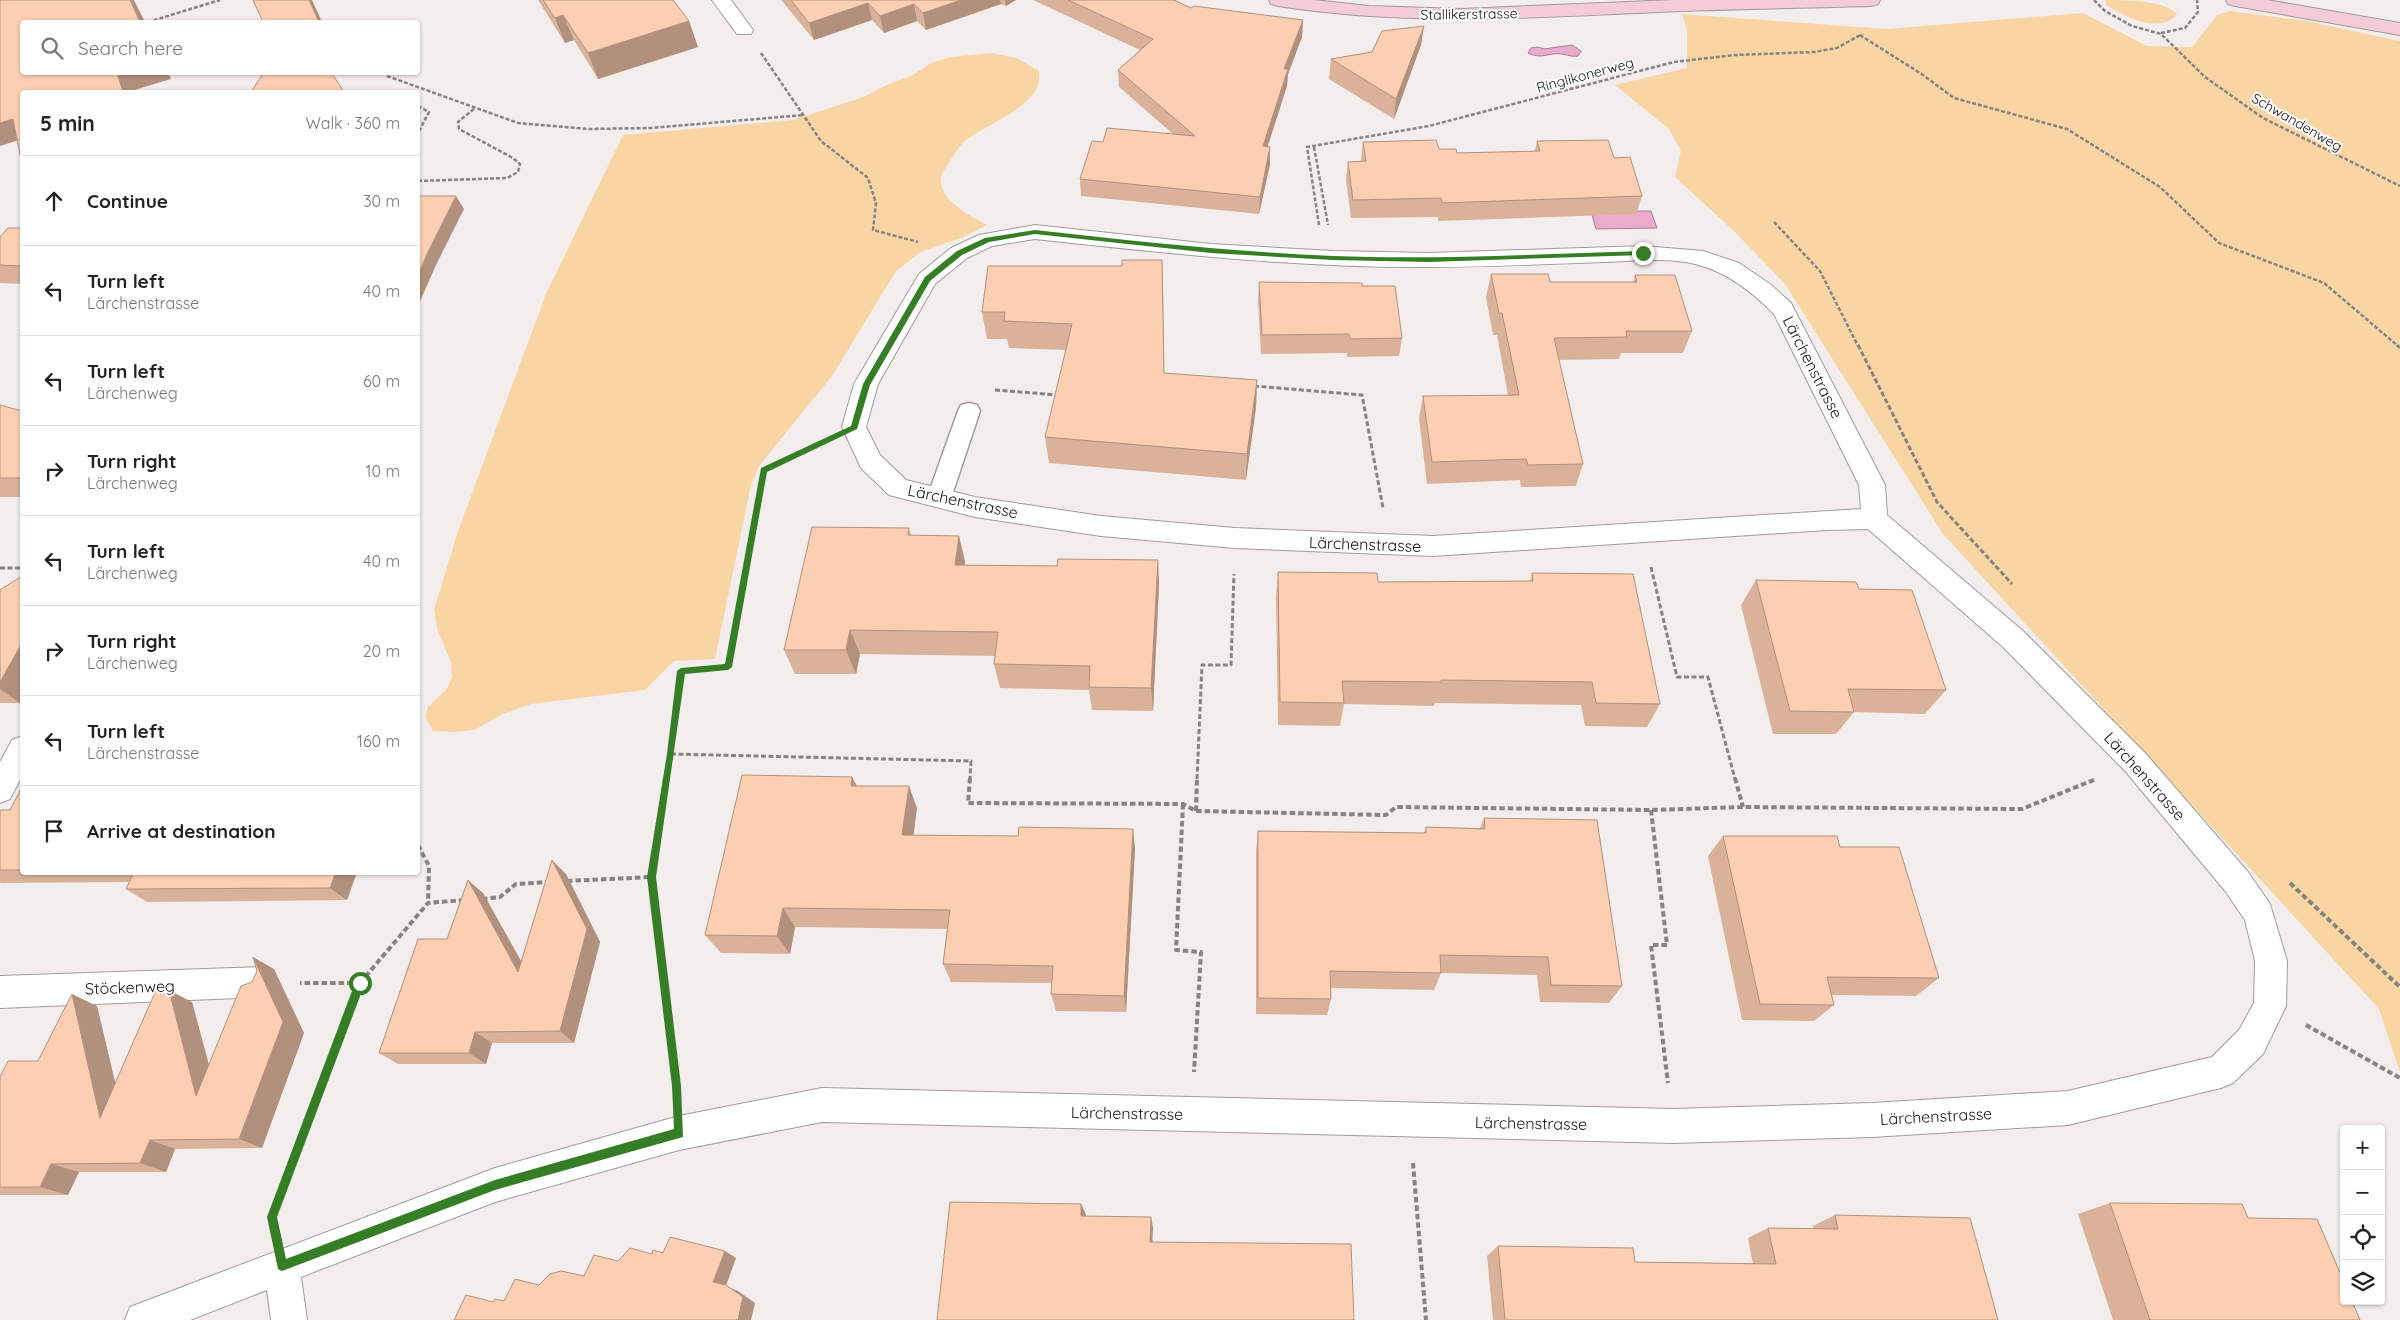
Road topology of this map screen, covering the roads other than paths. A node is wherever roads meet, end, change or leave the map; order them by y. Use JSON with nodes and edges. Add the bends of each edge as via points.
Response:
{"nodes":[{"id":1,"x":721,"y":0,"type":"edge"},
{"id":2,"x":1278,"y":0,"type":"edge"},
{"id":3,"x":1871,"y":0,"type":"edge"},
{"id":4,"x":2235,"y":0,"type":"edge"},
{"id":5,"x":2400,"y":29,"type":"edge"},
{"id":6,"x":744,"y":30,"type":"road end"},
{"id":7,"x":969,"y":411,"type":"road end"},
{"id":8,"x":939,"y":498,"type":"junction"},
{"id":9,"x":1874,"y":519,"type":"junction"},
{"id":10,"x":260,"y":982,"type":"edge"},
{"id":11,"x":0,"y":992,"type":"edge"},
{"id":12,"x":282,"y":1266,"type":"junction"},
{"id":13,"x":143,"y":1320,"type":"edge"},
{"id":14,"x":289,"y":1320,"type":"edge"}],
"edges":[{"from":1,"to":6,"type":"street"},
{"from":2,"to":3,"type":"main road","name":"Stallikerstrasse","via":[[1370,12],[1458,15]]},
{"from":4,"to":5,"type":"main road"},
{"from":7,"to":8,"type":"lane"},
{"from":8,"to":9,"type":"street","name":"Lärchenstrasse","via":[[975,507],[1101,526],[1235,538],[1434,546]]},
{"from":8,"to":9,"type":"street","name":"Lärchenstrasse","via":[[898,488],[870,461],[854,427],[866,384],[927,279],[959,253],[987,240],[1035,232],[1211,251],[1329,258],[1428,260],[1643,253],[1695,256],[1731,268],[1762,289],[1783,309],[1872,485]]},
{"from":9,"to":12,"type":"street","name":"Lärchenstrasse","via":[[2013,639],[2136,763],[2237,882],[2259,914],[2271,961],[2270,1006],[2251,1042],[2221,1071],[2068,1108],[1872,1120],[1673,1126],[822,1105],[679,1133],[495,1185]]},
{"from":10,"to":11,"type":"street","name":"Stöckenweg"},
{"from":12,"to":13,"type":"street","name":"Lärchenstrasse"},
{"from":12,"to":14,"type":"street"}]}
